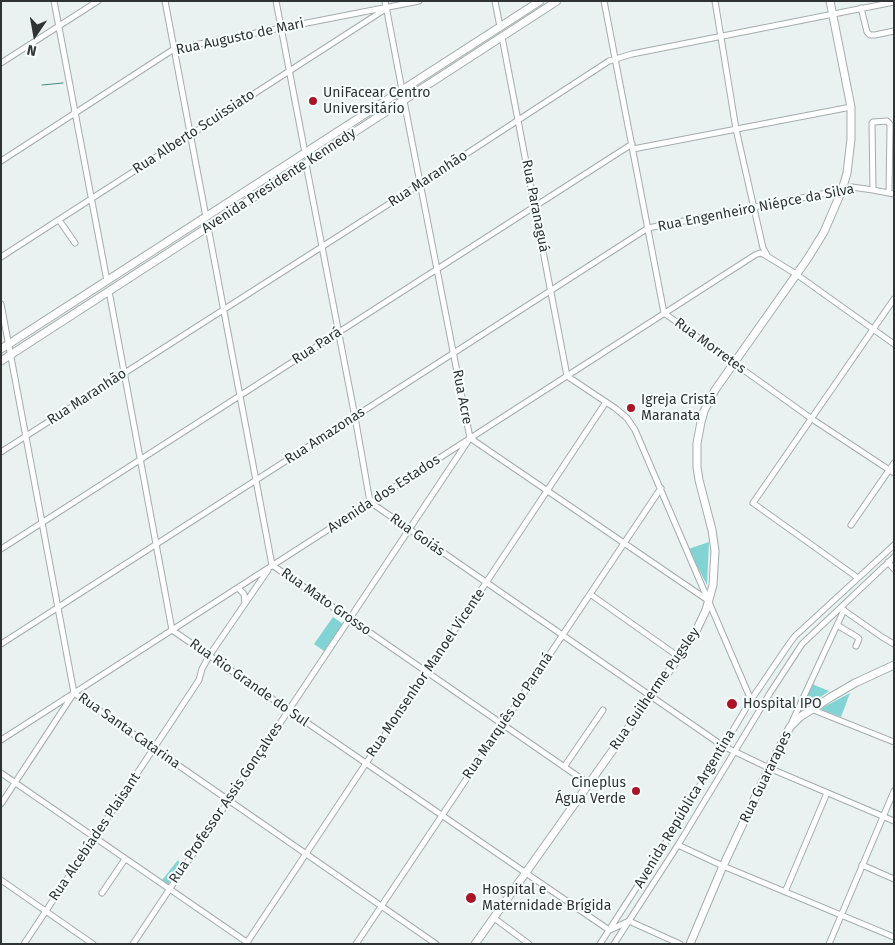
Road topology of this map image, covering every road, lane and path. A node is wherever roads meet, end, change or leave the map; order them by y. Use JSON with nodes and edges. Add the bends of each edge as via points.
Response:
{"nodes":[{"id":1,"x":54,"y":1,"type":"edge"},
{"id":2,"x":98,"y":1,"type":"edge"},
{"id":3,"x":165,"y":1,"type":"edge"},
{"id":4,"x":276,"y":1,"type":"edge"},
{"id":5,"x":385,"y":1,"type":"edge"},
{"id":6,"x":419,"y":1,"type":"edge"},
{"id":7,"x":495,"y":1,"type":"edge"},
{"id":8,"x":540,"y":1,"type":"edge"},
{"id":9,"x":557,"y":1,"type":"edge"},
{"id":10,"x":604,"y":1,"type":"edge"},
{"id":11,"x":715,"y":1,"type":"edge"},
{"id":12,"x":830,"y":1,"type":"edge"},
{"id":13,"x":894,"y":2,"type":"edge"},
{"id":14,"x":386,"y":8,"type":"junction"},
{"id":15,"x":861,"y":8,"type":"junction"},
{"id":16,"x":833,"y":14,"type":"junction"},
{"id":17,"x":59,"y":26,"type":"junction"},
{"id":18,"x":500,"y":27,"type":"junction"},
{"id":19,"x":281,"y":28,"type":"junction"},
{"id":20,"x":894,"y":31,"type":"edge"},
{"id":21,"x":722,"y":36,"type":"junction"},
{"id":22,"x":502,"y":37,"type":"junction"},
{"id":23,"x":174,"y":49,"type":"junction"},
{"id":24,"x":615,"y":58,"type":"junction"},
{"id":25,"x":1,"y":63,"type":"edge"},
{"id":26,"x":289,"y":70,"type":"junction"},
{"id":27,"x":426,"y":75,"type":"junction"},
{"id":28,"x":431,"y":83,"type":"junction"},
{"id":29,"x":402,"y":90,"type":"junction"},
{"id":30,"x":404,"y":101,"type":"junction"},
{"id":31,"x":851,"y":107,"type":"junction"},
{"id":32,"x":75,"y":113,"type":"junction"},
{"id":33,"x":518,"y":121,"type":"junction"},
{"id":34,"x":736,"y":129,"type":"junction"},
{"id":35,"x":190,"y":134,"type":"junction"},
{"id":36,"x":632,"y":146,"type":"junction"},
{"id":37,"x":305,"y":153,"type":"junction"},
{"id":38,"x":1,"y":161,"type":"edge"},
{"id":39,"x":306,"y":164,"type":"junction"},
{"id":40,"x":420,"y":184,"type":"junction"},
{"id":41,"x":256,"y":185,"type":"junction"},
{"id":42,"x":842,"y":190,"type":"junction"},
{"id":43,"x":873,"y":190,"type":"junction"},
{"id":44,"x":892,"y":194,"type":"edge"},
{"id":45,"x":258,"y":195,"type":"junction"},
{"id":46,"x":91,"y":199,"type":"junction"},
{"id":47,"x":535,"y":206,"type":"junction"},
{"id":48,"x":754,"y":207,"type":"junction"},
{"id":49,"x":206,"y":217,"type":"junction"},
{"id":50,"x":59,"y":220,"type":"junction"},
{"id":51,"x":208,"y":227,"type":"junction"},
{"id":52,"x":648,"y":228,"type":"junction"},
{"id":53,"x":75,"y":243,"type":"dead end"},
{"id":54,"x":323,"y":246,"type":"junction"},
{"id":55,"x":768,"y":256,"type":"junction"},
{"id":56,"x":1,"y":257,"type":"edge"},
{"id":57,"x":436,"y":269,"type":"junction"},
{"id":58,"x":796,"y":274,"type":"junction"},
{"id":59,"x":107,"y":281,"type":"junction"},
{"id":60,"x":109,"y":291,"type":"junction"},
{"id":61,"x":551,"y":291,"type":"junction"},
{"id":62,"x":894,"y":299,"type":"edge"},
{"id":63,"x":1,"y":304,"type":"edge"},
{"id":64,"x":224,"y":309,"type":"junction"},
{"id":65,"x":664,"y":313,"type":"junction"},
{"id":66,"x":872,"y":329,"type":"junction"},
{"id":67,"x":339,"y":332,"type":"junction"},
{"id":68,"x":9,"y":344,"type":"junction"},
{"id":69,"x":894,"y":344,"type":"edge"},
{"id":70,"x":1,"y":349,"type":"edge"},
{"id":71,"x":11,"y":354,"type":"junction"},
{"id":72,"x":453,"y":354,"type":"junction"},
{"id":73,"x":1,"y":361,"type":"edge"},
{"id":74,"x":734,"y":363,"type":"junction"},
{"id":75,"x":124,"y":373,"type":"junction"},
{"id":76,"x":568,"y":376,"type":"junction"},
{"id":77,"x":240,"y":396,"type":"junction"},
{"id":78,"x":606,"y":402,"type":"junction"},
{"id":79,"x":355,"y":417,"type":"junction"},
{"id":80,"x":812,"y":419,"type":"junction"},
{"id":81,"x":26,"y":436,"type":"junction"},
{"id":82,"x":470,"y":438,"type":"junction"},
{"id":83,"x":1,"y":452,"type":"edge"},
{"id":84,"x":140,"y":460,"type":"junction"},
{"id":85,"x":894,"y":463,"type":"edge"},
{"id":86,"x":891,"y":471,"type":"edge"},
{"id":87,"x":256,"y":480,"type":"junction"},
{"id":88,"x":661,"y":488,"type":"junction"},
{"id":89,"x":548,"y":490,"type":"junction"},
{"id":90,"x":370,"y":502,"type":"junction"},
{"id":91,"x":42,"y":523,"type":"junction"},
{"id":92,"x":852,"y":525,"type":"dead end"},
{"id":93,"x":409,"y":529,"type":"junction"},
{"id":94,"x":624,"y":543,"type":"junction"},
{"id":95,"x":157,"y":544,"type":"junction"},
{"id":96,"x":894,"y":546,"type":"edge"},
{"id":97,"x":1,"y":549,"type":"edge"},
{"id":98,"x":894,"y":557,"type":"edge"},
{"id":99,"x":888,"y":562,"type":"junction"},
{"id":100,"x":271,"y":566,"type":"junction"},
{"id":101,"x":894,"y":569,"type":"edge"},
{"id":102,"x":858,"y":578,"type":"junction"},
{"id":103,"x":486,"y":582,"type":"junction"},
{"id":104,"x":238,"y":588,"type":"junction"},
{"id":105,"x":590,"y":594,"type":"junction"},
{"id":106,"x":709,"y":602,"type":"junction"},
{"id":107,"x":245,"y":604,"type":"junction"},
{"id":108,"x":58,"y":608,"type":"junction"},
{"id":109,"x":842,"y":609,"type":"junction"},
{"id":110,"x":349,"y":619,"type":"junction"},
{"id":111,"x":837,"y":625,"type":"junction"},
{"id":112,"x":172,"y":630,"type":"junction"},
{"id":113,"x":563,"y":635,"type":"junction"},
{"id":114,"x":1,"y":644,"type":"edge"},
{"id":115,"x":894,"y":644,"type":"edge"},
{"id":116,"x":856,"y":646,"type":"dead end"},
{"id":117,"x":210,"y":656,"type":"junction"},
{"id":118,"x":679,"y":656,"type":"junction"},
{"id":119,"x":894,"y":664,"type":"edge"},
{"id":120,"x":426,"y":672,"type":"junction"},
{"id":121,"x":74,"y":693,"type":"junction"},
{"id":122,"x":651,"y":696,"type":"junction"},
{"id":123,"x":751,"y":700,"type":"junction"},
{"id":124,"x":812,"y":709,"type":"junction"},
{"id":125,"x":289,"y":710,"type":"junction"},
{"id":126,"x":602,"y":710,"type":"dead end"},
{"id":127,"x":503,"y":724,"type":"junction"},
{"id":128,"x":790,"y":727,"type":"junction"},
{"id":129,"x":1,"y":740,"type":"edge"},
{"id":130,"x":894,"y":742,"type":"edge"},
{"id":131,"x":723,"y":746,"type":"junction"},
{"id":132,"x":154,"y":749,"type":"junction"},
{"id":133,"x":735,"y":752,"type":"junction"},
{"id":134,"x":366,"y":763,"type":"junction"},
{"id":135,"x":564,"y":767,"type":"junction"},
{"id":136,"x":769,"y":768,"type":"junction"},
{"id":137,"x":1,"y":773,"type":"edge"},
{"id":138,"x":15,"y":783,"type":"junction"},
{"id":139,"x":589,"y":784,"type":"junction"},
{"id":140,"x":894,"y":791,"type":"edge"},
{"id":141,"x":827,"y":793,"type":"junction"},
{"id":142,"x":228,"y":800,"type":"junction"},
{"id":143,"x":1,"y":804,"type":"edge"},
{"id":144,"x":442,"y":815,"type":"junction"},
{"id":145,"x":883,"y":816,"type":"junction"},
{"id":146,"x":894,"y":821,"type":"edge"},
{"id":147,"x":95,"y":838,"type":"junction"},
{"id":148,"x":678,"y":845,"type":"junction"},
{"id":149,"x":306,"y":854,"type":"junction"},
{"id":150,"x":125,"y":859,"type":"junction"},
{"id":151,"x":862,"y":865,"type":"junction"},
{"id":152,"x":723,"y":866,"type":"junction"},
{"id":153,"x":526,"y":873,"type":"junction"},
{"id":154,"x":894,"y":879,"type":"edge"},
{"id":155,"x":1,"y":880,"type":"edge"},
{"id":156,"x":169,"y":889,"type":"junction"},
{"id":157,"x":785,"y":892,"type":"junction"},
{"id":158,"x":102,"y":893,"type":"dead end"},
{"id":159,"x":381,"y":906,"type":"junction"},
{"id":160,"x":46,"y":912,"type":"junction"},
{"id":161,"x":841,"y":916,"type":"junction"},
{"id":162,"x":494,"y":918,"type":"junction"},
{"id":163,"x":629,"y":921,"type":"junction"},
{"id":164,"x":610,"y":930,"type":"junction"},
{"id":165,"x":894,"y":937,"type":"edge"},
{"id":166,"x":247,"y":943,"type":"edge"},
{"id":167,"x":24,"y":944,"type":"edge"},
{"id":168,"x":93,"y":944,"type":"edge"},
{"id":169,"x":133,"y":944,"type":"edge"},
{"id":170,"x":356,"y":944,"type":"edge"},
{"id":171,"x":436,"y":944,"type":"edge"},
{"id":172,"x":475,"y":944,"type":"edge"},
{"id":173,"x":529,"y":944,"type":"edge"},
{"id":174,"x":600,"y":944,"type":"edge"},
{"id":175,"x":614,"y":944,"type":"edge"},
{"id":176,"x":680,"y":944,"type":"edge"},
{"id":177,"x":690,"y":944,"type":"edge"},
{"id":178,"x":829,"y":944,"type":"edge"}],
"edges":[{"from":1,"to":17,"type":"street"},
{"from":2,"to":17,"type":"street"},
{"from":3,"to":23,"type":"street"},
{"from":4,"to":19,"type":"street"},
{"from":5,"to":14,"type":"street"},
{"from":6,"to":14,"type":"street","name":"Rua Augusto de Mari"},
{"from":7,"to":18,"type":"street"},
{"from":8,"to":18,"type":"main road","name":"Avenida Presidente Kennedy"},
{"from":9,"to":22,"type":"main road","name":"Avenida Presidente Kennedy"},
{"from":10,"to":24,"type":"street","name":"Rua Morretes"},
{"from":11,"to":21,"type":"street"},
{"from":12,"to":16,"type":"main road","name":"Rua Guilherme Pugsley"},
{"from":13,"to":15,"type":"street","name":"Rua Maranhão"},
{"from":14,"to":19,"type":"street","name":"Rua Augusto de Mari"},
{"from":14,"to":26,"type":"street","name":"Rua Alberto Scuissiato"},
{"from":14,"to":29,"type":"street"},
{"from":15,"to":16,"type":"street","name":"Rua Maranhão"},
{"from":15,"to":20,"type":"street","via":[[870,35]]},
{"from":16,"to":21,"type":"street","name":"Rua Maranhão"},
{"from":16,"to":31,"type":"main road","name":"Rua Guilherme Pugsley"},
{"from":17,"to":25,"type":"street"},
{"from":17,"to":32,"type":"street"},
{"from":18,"to":27,"type":"main road","name":"Avenida Presidente Kennedy"},
{"from":19,"to":23,"type":"street","name":"Rua Augusto de Mari"},
{"from":19,"to":26,"type":"street"},
{"from":21,"to":24,"type":"street","name":"Rua Maranhão"},
{"from":21,"to":34,"type":"street"},
{"from":22,"to":28,"type":"main road","name":"Avenida Presidente Kennedy"},
{"from":22,"to":33,"type":"street","name":"Rua Paranaguá"},
{"from":23,"to":32,"type":"street","name":"Rua Augusto de Mari"},
{"from":23,"to":35,"type":"street"},
{"from":24,"to":33,"type":"street","name":"Rua Maranhão"},
{"from":24,"to":36,"type":"street","name":"Rua Morretes"},
{"from":26,"to":35,"type":"street","name":"Rua Alberto Scuissiato"},
{"from":26,"to":37,"type":"street"},
{"from":27,"to":28,"type":"main road"},
{"from":27,"to":29,"type":"main road","name":"Avenida Presidente Kennedy"},
{"from":28,"to":30,"type":"main road","name":"Avenida Presidente Kennedy"},
{"from":29,"to":37,"type":"main road","name":"Avenida Presidente Kennedy"},
{"from":30,"to":39,"type":"main road","name":"Avenida Presidente Kennedy"},
{"from":30,"to":40,"type":"street","name":"Rua Acre"},
{"from":31,"to":34,"type":"street","name":"Rua Pará"},
{"from":31,"to":42,"type":"main road","name":"Rua Guilherme Pugsley","via":[[852,139]]},
{"from":32,"to":38,"type":"street","name":"Rua Augusto de Mari"},
{"from":32,"to":46,"type":"street"},
{"from":33,"to":40,"type":"street","name":"Rua Maranhão"},
{"from":33,"to":47,"type":"street","name":"Rua Paranaguá"},
{"from":34,"to":36,"type":"street","name":"Rua Pará"},
{"from":34,"to":48,"type":"street"},
{"from":35,"to":46,"type":"street","name":"Rua Alberto Scuissiato"},
{"from":35,"to":49,"type":"street"},
{"from":36,"to":47,"type":"street","name":"Rua Pará"},
{"from":36,"to":52,"type":"street","name":"Rua Morretes"},
{"from":37,"to":41,"type":"main road","name":"Avenida Presidente Kennedy"},
{"from":39,"to":45,"type":"main road","name":"Avenida Presidente Kennedy"},
{"from":39,"to":54,"type":"street"},
{"from":40,"to":54,"type":"street","name":"Rua Maranhão"},
{"from":40,"to":57,"type":"street","name":"Rua Acre"},
{"from":41,"to":45,"type":"main road"},
{"from":41,"to":49,"type":"main road","name":"Avenida Presidente Kennedy"},
{"from":42,"to":43,"type":"street","name":"Rua Engenheiro Niépce da Silva","via":[[855,187]]},
{"from":42,"to":48,"type":"street","name":"Rua Engenheiro Niépce da Silva"},
{"from":42,"to":58,"type":"main road","name":"Rua Guilherme Pugsley","via":[[824,232]]},
{"from":43,"to":44,"type":"street","name":"Rua Engenheiro Niépce da Silva"},
{"from":43,"to":44,"type":"street","via":[[872,123],[887,121],[890,124]]},
{"from":45,"to":51,"type":"main road","name":"Avenida Presidente Kennedy"},
{"from":46,"to":50,"type":"street","name":"Rua Alberto Scuissiato"},
{"from":46,"to":59,"type":"street"},
{"from":47,"to":57,"type":"street","name":"Rua Pará"},
{"from":47,"to":61,"type":"street","name":"Rua Paranaguá"},
{"from":48,"to":52,"type":"street","name":"Rua Engenheiro Niépce da Silva"},
{"from":48,"to":55,"type":"street","via":[[763,248]]},
{"from":49,"to":59,"type":"main road","name":"Avenida Presidente Kennedy"},
{"from":50,"to":53,"type":"street"},
{"from":50,"to":56,"type":"street","name":"Rua Alberto Scuissiato"},
{"from":51,"to":60,"type":"main road","name":"Avenida Presidente Kennedy"},
{"from":51,"to":64,"type":"street","name":"Rua Mato Grosso"},
{"from":52,"to":61,"type":"street","name":"Rua Amazonas"},
{"from":52,"to":65,"type":"street","name":"Rua Morretes"},
{"from":54,"to":64,"type":"street","name":"Rua Maranhão"},
{"from":54,"to":67,"type":"street"},
{"from":55,"to":58,"type":"street"},
{"from":55,"to":65,"type":"street","name":"Avenida dos Estados","via":[[755,255]]},
{"from":57,"to":67,"type":"street","name":"Rua Pará"},
{"from":57,"to":72,"type":"street","name":"Rua Acre"},
{"from":58,"to":66,"type":"street"},
{"from":58,"to":74,"type":"main road","name":"Rua Guilherme Pugsley"},
{"from":59,"to":68,"type":"main road","name":"Avenida Presidente Kennedy"},
{"from":60,"to":71,"type":"main road","name":"Avenida Presidente Kennedy"},
{"from":60,"to":75,"type":"street"},
{"from":61,"to":72,"type":"street","name":"Rua Amazonas"},
{"from":61,"to":76,"type":"street","name":"Rua Paranaguá"},
{"from":62,"to":66,"type":"street"},
{"from":63,"to":68,"type":"street","name":"Rua Santa Catarina"},
{"from":64,"to":75,"type":"street","name":"Rua Maranhão"},
{"from":64,"to":77,"type":"street","name":"Rua Mato Grosso"},
{"from":65,"to":74,"type":"street","name":"Rua Morretes"},
{"from":65,"to":76,"type":"street","name":"Avenida dos Estados"},
{"from":66,"to":69,"type":"street"},
{"from":66,"to":80,"type":"street"},
{"from":67,"to":77,"type":"street","name":"Rua Pará"},
{"from":67,"to":79,"type":"street"},
{"from":68,"to":70,"type":"main road","name":"Avenida Presidente Kennedy"},
{"from":68,"to":71,"type":"street","name":"Rua Santa Catarina"},
{"from":71,"to":73,"type":"main road","name":"Avenida Presidente Kennedy"},
{"from":71,"to":81,"type":"street","name":"Rua Santa Catarina"},
{"from":72,"to":79,"type":"street","name":"Rua Amazonas"},
{"from":72,"to":82,"type":"street","name":"Rua Acre"},
{"from":74,"to":80,"type":"street","name":"Rua Morretes"},
{"from":74,"to":106,"type":"main road","name":"Rua Guilherme Pugsley","via":[[709,401],[697,443],[699,480],[715,551]]},
{"from":75,"to":81,"type":"street","name":"Rua Maranhão"},
{"from":75,"to":84,"type":"street"},
{"from":76,"to":78,"type":"street"},
{"from":76,"to":82,"type":"street","name":"Avenida dos Estados"},
{"from":77,"to":84,"type":"street","name":"Rua Pará"},
{"from":77,"to":87,"type":"street","name":"Rua Mato Grosso"},
{"from":78,"to":88,"type":"street","via":[[627,418],[635,430]]},
{"from":78,"to":89,"type":"street","name":"Rua Monsenhor Manoel Vicente"},
{"from":79,"to":87,"type":"street","name":"Rua Amazonas"},
{"from":79,"to":90,"type":"street"},
{"from":80,"to":86,"type":"street","name":"Rua Morretes"},
{"from":80,"to":102,"type":"street","via":[[753,503]]},
{"from":81,"to":83,"type":"street","name":"Rua Maranhão"},
{"from":81,"to":91,"type":"street","name":"Rua Santa Catarina"},
{"from":82,"to":89,"type":"street","name":"Rua Acre"},
{"from":82,"to":90,"type":"street","name":"Avenida dos Estados"},
{"from":82,"to":93,"type":"street","name":"Rua Professor Assis Gonçalves"},
{"from":84,"to":91,"type":"street","name":"Rua Pará"},
{"from":84,"to":95,"type":"street"},
{"from":85,"to":86,"type":"street"},
{"from":86,"to":92,"type":"street"},
{"from":87,"to":95,"type":"street","name":"Rua Amazonas"},
{"from":87,"to":100,"type":"street","name":"Rua Mato Grosso"},
{"from":88,"to":94,"type":"street","name":"Rua Marquês do Paraná"},
{"from":88,"to":106,"type":"street"},
{"from":89,"to":94,"type":"street","name":"Rua Acre"},
{"from":89,"to":103,"type":"street","name":"Rua Monsenhor Manoel Vicente"},
{"from":90,"to":93,"type":"street","name":"Rua Goiás"},
{"from":90,"to":100,"type":"street","name":"Avenida dos Estados"},
{"from":91,"to":97,"type":"street","name":"Rua Pará"},
{"from":91,"to":108,"type":"street","name":"Rua Santa Catarina"},
{"from":93,"to":103,"type":"street","name":"Rua Goiás"},
{"from":93,"to":110,"type":"street","name":"Rua Professor Assis Gonçalves"},
{"from":94,"to":105,"type":"street","name":"Rua Marquês do Paraná"},
{"from":94,"to":106,"type":"street","name":"Rua Acre"},
{"from":95,"to":108,"type":"street","name":"Rua Amazonas"},
{"from":95,"to":112,"type":"street"},
{"from":96,"to":102,"type":"street","name":"Avenida República Argentina"},
{"from":98,"to":99,"type":"street","name":"Avenida República Argentina"},
{"from":99,"to":101,"type":"street"},
{"from":99,"to":109,"type":"street","name":"Avenida República Argentina"},
{"from":100,"to":104,"type":"street","name":"Avenida dos Estados"},
{"from":100,"to":107,"type":"street","name":"Rua Alcebíades Plaisant"},
{"from":100,"to":110,"type":"street","name":"Rua Mato Grosso"},
{"from":102,"to":123,"type":"street","name":"Avenida República Argentina","via":[[795,636]]},
{"from":103,"to":113,"type":"street","name":"Rua Goiás"},
{"from":103,"to":120,"type":"street","name":"Rua Monsenhor Manoel Vicente"},
{"from":104,"to":107,"type":"street","via":[[244,594]]},
{"from":104,"to":112,"type":"street","name":"Avenida dos Estados"},
{"from":105,"to":113,"type":"street","name":"Rua Marquês do Paraná"},
{"from":105,"to":118,"type":"street"},
{"from":106,"to":118,"type":"main road","name":"Rua Guilherme Pugsley","via":[[697,629]]},
{"from":106,"to":123,"type":"street"},
{"from":107,"to":117,"type":"street","name":"Rua Alcebíades Plaisant"},
{"from":108,"to":114,"type":"street","name":"Rua Amazonas"},
{"from":108,"to":121,"type":"street","name":"Rua Santa Catarina"},
{"from":109,"to":111,"type":"street","name":"Rua Guararapes"},
{"from":109,"to":115,"type":"street"},
{"from":109,"to":133,"type":"street","name":"Avenida República Argentina","via":[[802,644]]},
{"from":110,"to":120,"type":"street","name":"Rua Mato Grosso"},
{"from":110,"to":125,"type":"street","name":"Rua Professor Assis Gonçalves"},
{"from":111,"to":116,"type":"street","via":[[857,637]]},
{"from":111,"to":128,"type":"street","name":"Rua Guararapes"},
{"from":112,"to":117,"type":"street","name":"Rua Rio Grande do Sul"},
{"from":112,"to":121,"type":"street","name":"Avenida dos Estados"},
{"from":113,"to":122,"type":"street","name":"Rua Goiás"},
{"from":113,"to":127,"type":"street","name":"Rua Marquês do Paraná"},
{"from":117,"to":125,"type":"street","name":"Rua Rio Grande do Sul"},
{"from":117,"to":132,"type":"street","name":"Rua Alcebíades Plaisant","via":[[199,680]]},
{"from":118,"to":122,"type":"main road","name":"Rua Guilherme Pugsley"},
{"from":119,"to":124,"type":"main road"},
{"from":120,"to":127,"type":"street","name":"Rua Mato Grosso"},
{"from":120,"to":134,"type":"street","name":"Rua Monsenhor Manoel Vicente"},
{"from":121,"to":129,"type":"street","name":"Avenida dos Estados"},
{"from":121,"to":132,"type":"street","name":"Rua Santa Catarina"},
{"from":121,"to":138,"type":"street"},
{"from":122,"to":131,"type":"street","name":"Rua Goiás"},
{"from":122,"to":139,"type":"main road","name":"Rua Guilherme Pugsley"},
{"from":123,"to":131,"type":"street","name":"Avenida República Argentina"},
{"from":124,"to":128,"type":"main road"},
{"from":124,"to":130,"type":"street"},
{"from":125,"to":134,"type":"street","name":"Rua Rio Grande do Sul"},
{"from":125,"to":142,"type":"street","name":"Rua Professor Assis Gonçalves"},
{"from":126,"to":135,"type":"street"},
{"from":127,"to":135,"type":"street","name":"Rua Mato Grosso"},
{"from":127,"to":144,"type":"street","name":"Rua Marquês do Paraná"},
{"from":128,"to":136,"type":"main road","name":"Rua Guararapes"},
{"from":131,"to":133,"type":"street","name":"Rua Goiás"},
{"from":131,"to":164,"type":"street","name":"Avenida República Argentina"},
{"from":132,"to":142,"type":"street","name":"Rua Santa Catarina"},
{"from":132,"to":147,"type":"street","name":"Rua Alcebíades Plaisant"},
{"from":133,"to":136,"type":"street","name":"Rua Goiás"},
{"from":133,"to":148,"type":"street","name":"Avenida República Argentina"},
{"from":134,"to":144,"type":"street","name":"Rua Rio Grande do Sul"},
{"from":134,"to":149,"type":"street","name":"Rua Monsenhor Manoel Vicente"},
{"from":135,"to":139,"type":"street","name":"Rua Mato Grosso"},
{"from":136,"to":141,"type":"street","name":"Rua Goiás"},
{"from":136,"to":152,"type":"main road","name":"Rua Guararapes"},
{"from":137,"to":138,"type":"street"},
{"from":138,"to":143,"type":"street"},
{"from":138,"to":147,"type":"street"},
{"from":139,"to":153,"type":"main road","name":"Rua Guilherme Pugsley"},
{"from":140,"to":145,"type":"street"},
{"from":141,"to":145,"type":"street","name":"Rua Goiás"},
{"from":141,"to":157,"type":"street"},
{"from":142,"to":149,"type":"street","name":"Rua Santa Catarina"},
{"from":142,"to":156,"type":"street","name":"Rua Professor Assis Gonçalves"},
{"from":144,"to":153,"type":"street","name":"Rua Rio Grande do Sul"},
{"from":144,"to":159,"type":"street","name":"Rua Marquês do Paraná"},
{"from":145,"to":146,"type":"street","name":"Rua Goiás"},
{"from":145,"to":151,"type":"street"},
{"from":147,"to":150,"type":"street"},
{"from":147,"to":160,"type":"street","name":"Rua Alcebíades Plaisant"},
{"from":148,"to":152,"type":"street"},
{"from":148,"to":163,"type":"street","name":"Avenida República Argentina"},
{"from":149,"to":159,"type":"street","name":"Rua Santa Catarina"},
{"from":149,"to":166,"type":"street","name":"Rua Monsenhor Manoel Vicente"},
{"from":150,"to":156,"type":"street"},
{"from":150,"to":158,"type":"street"},
{"from":151,"to":154,"type":"street"},
{"from":151,"to":161,"type":"street"},
{"from":152,"to":157,"type":"street"},
{"from":152,"to":177,"type":"main road","name":"Rua Guararapes"},
{"from":153,"to":162,"type":"main road","name":"Rua Guilherme Pugsley"},
{"from":153,"to":164,"type":"street","name":"Rua Rio Grande do Sul"},
{"from":155,"to":160,"type":"street"},
{"from":156,"to":166,"type":"street"},
{"from":156,"to":169,"type":"street","name":"Rua Professor Assis Gonçalves"},
{"from":157,"to":161,"type":"street"},
{"from":159,"to":170,"type":"street","name":"Rua Marquês do Paraná"},
{"from":159,"to":171,"type":"street","name":"Rua Santa Catarina"},
{"from":160,"to":167,"type":"street","name":"Rua Alcebíades Plaisant"},
{"from":160,"to":168,"type":"street"},
{"from":161,"to":165,"type":"street"},
{"from":161,"to":178,"type":"street"},
{"from":162,"to":172,"type":"main road","name":"Rua Guilherme Pugsley"},
{"from":162,"to":173,"type":"street"},
{"from":163,"to":164,"type":"street"},
{"from":163,"to":175,"type":"street","name":"Avenida República Argentina"},
{"from":163,"to":176,"type":"street"},
{"from":164,"to":174,"type":"street","name":"Avenida República Argentina"}]}
